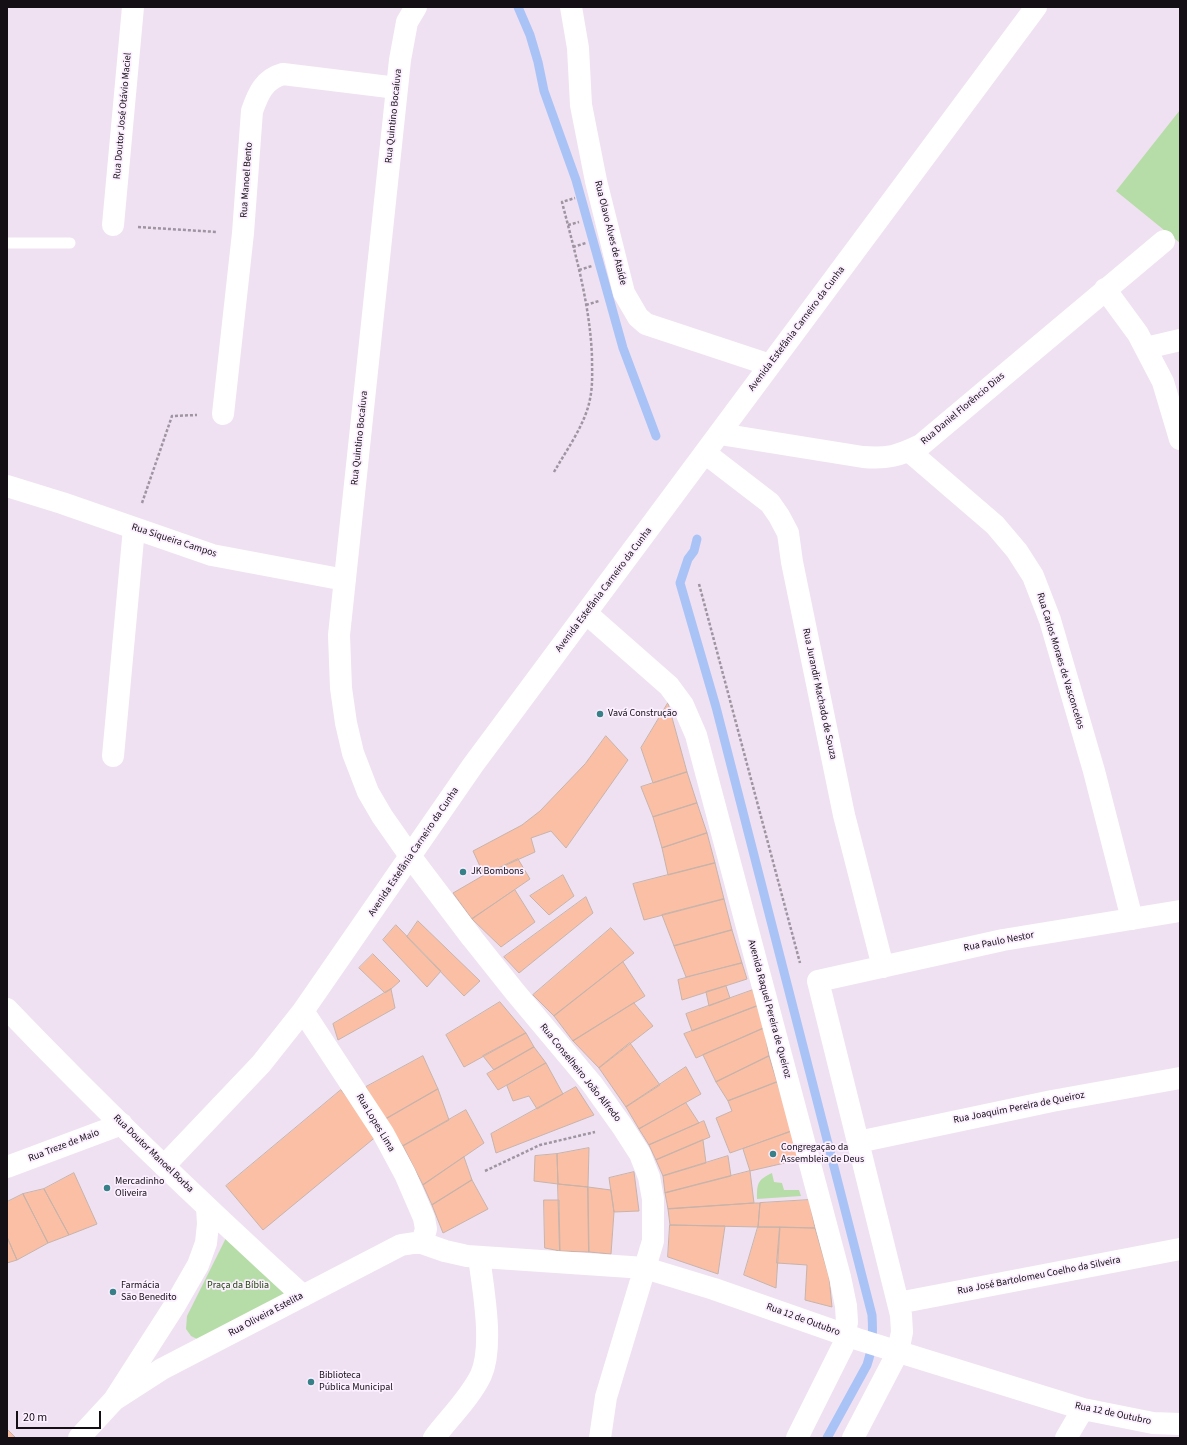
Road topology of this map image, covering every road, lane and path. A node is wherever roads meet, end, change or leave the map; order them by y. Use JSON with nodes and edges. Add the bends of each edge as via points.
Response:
{"nodes":[{"id":1,"x":133,"y":7,"type":"edge"},
{"id":2,"x":416,"y":7,"type":"edge"},
{"id":3,"x":571,"y":7,"type":"edge"},
{"id":4,"x":1036,"y":7,"type":"edge"},
{"id":5,"x":397,"y":88,"type":"junction"},
{"id":6,"x":576,"y":198,"type":"dead end"},
{"id":7,"x":584,"y":220,"type":"dead end"},
{"id":8,"x":113,"y":225,"type":"joint"},
{"id":9,"x":568,"y":225,"type":"junction"},
{"id":10,"x":243,"y":233,"type":"junction"},
{"id":11,"x":1164,"y":241,"type":"dead end"},
{"id":12,"x":590,"y":242,"type":"dead end"},
{"id":13,"x":7,"y":243,"type":"edge"},
{"id":14,"x":70,"y":243,"type":"dead end"},
{"id":15,"x":573,"y":247,"type":"junction"},
{"id":16,"x":596,"y":265,"type":"dead end"},
{"id":17,"x":579,"y":270,"type":"junction"},
{"id":18,"x":1105,"y":289,"type":"junction"},
{"id":19,"x":606,"y":298,"type":"dead end"},
{"id":20,"x":586,"y":304,"type":"junction"},
{"id":21,"x":1180,"y":340,"type":"edge"},
{"id":22,"x":1146,"y":348,"type":"junction"},
{"id":23,"x":770,"y":365,"type":"junction"},
{"id":24,"x":223,"y":414,"type":"joint"},
{"id":25,"x":720,"y":434,"type":"junction"},
{"id":26,"x":1180,"y":439,"type":"edge"},
{"id":27,"x":908,"y":451,"type":"junction"},
{"id":28,"x":705,"y":453,"type":"junction"},
{"id":29,"x":554,"y":472,"type":"dead end"},
{"id":30,"x":7,"y":486,"type":"edge"},
{"id":31,"x":134,"y":528,"type":"junction"},
{"id":32,"x":345,"y":580,"type":"junction"},
{"id":33,"x":699,"y":584,"type":"dead end"},
{"id":34,"x":586,"y":613,"type":"junction"},
{"id":35,"x":113,"y":756,"type":"dead end"},
{"id":36,"x":410,"y":856,"type":"junction"},
{"id":37,"x":1180,"y":911,"type":"edge"},
{"id":38,"x":1132,"y":919,"type":"junction"},
{"id":39,"x":883,"y":967,"type":"junction"},
{"id":40,"x":818,"y":981,"type":"junction"},
{"id":41,"x":7,"y":1009,"type":"edge"},
{"id":42,"x":303,"y":1011,"type":"junction"},
{"id":43,"x":1180,"y":1078,"type":"edge"},
{"id":44,"x":122,"y":1124,"type":"junction"},
{"id":45,"x":622,"y":1126,"type":"junction"},
{"id":46,"x":858,"y":1142,"type":"junction"},
{"id":47,"x":164,"y":1166,"type":"junction"},
{"id":48,"x":7,"y":1167,"type":"edge"},
{"id":49,"x":485,"y":1171,"type":"dead end"},
{"id":50,"x":207,"y":1207,"type":"junction"},
{"id":51,"x":422,"y":1243,"type":"junction"},
{"id":52,"x":1180,"y":1249,"type":"edge"},
{"id":53,"x":479,"y":1257,"type":"junction"},
{"id":54,"x":645,"y":1268,"type":"junction"},
{"id":55,"x":303,"y":1296,"type":"junction"},
{"id":56,"x":898,"y":1303,"type":"junction"},
{"id":57,"x":851,"y":1337,"type":"junction"},
{"id":58,"x":893,"y":1350,"type":"junction"},
{"id":59,"x":114,"y":1400,"type":"junction"},
{"id":60,"x":1082,"y":1409,"type":"junction"},
{"id":61,"x":1180,"y":1424,"type":"edge"},
{"id":62,"x":79,"y":1438,"type":"edge"},
{"id":63,"x":434,"y":1438,"type":"edge"},
{"id":64,"x":600,"y":1438,"type":"edge"},
{"id":65,"x":797,"y":1438,"type":"edge"},
{"id":66,"x":853,"y":1438,"type":"edge"},
{"id":67,"x":1066,"y":1438,"type":"edge"}],
"edges":[{"from":1,"to":8,"type":"street","name":"Rua Doutor José Otávio Maciel"},
{"from":2,"to":5,"type":"street","name":"Rua Quintino Bocaíuva","via":[[407,22]]},
{"from":3,"to":23,"type":"street","name":"Rua Olavo Alves de Ataíde","via":[[578,48],[581,105],[596,181],[624,293],[632,308],[646,324]]},
{"from":4,"to":23,"type":"street","name":"Avenida Estefânia Carneiro da Cunha"},
{"from":5,"to":10,"type":"street","name":"Rua Manoel Bento","via":[[283,74],[274,77],[264,86],[252,112]]},
{"from":5,"to":32,"type":"street","name":"Rua Quintino Bocaíuva"},
{"from":6,"to":9,"type":"path","via":[[562,202]]},
{"from":7,"to":9,"type":"path"},
{"from":8,"to":10,"type":"path"},
{"from":9,"to":15,"type":"path"},
{"from":10,"to":24,"type":"street","name":"Rua Manoel Bento"},
{"from":11,"to":18,"type":"street","name":"Rua Daniel Florêncio Dias"},
{"from":12,"to":15,"type":"path"},
{"from":13,"to":14,"type":"lane"},
{"from":15,"to":17,"type":"path"},
{"from":16,"to":17,"type":"path"},
{"from":17,"to":20,"type":"path"},
{"from":18,"to":22,"type":"street"},
{"from":18,"to":27,"type":"street","name":"Rua Daniel Florêncio Dias","via":[[921,445]]},
{"from":19,"to":20,"type":"path"},
{"from":20,"to":29,"type":"path","via":[[593,378],[590,400],[579,430]]},
{"from":21,"to":22,"type":"street"},
{"from":22,"to":26,"type":"street","via":[[1163,382]]},
{"from":23,"to":25,"type":"street","name":"Avenida Estefânia Carneiro da Cunha"},
{"from":24,"to":31,"type":"path","via":[[172,416]]},
{"from":25,"to":27,"type":"street","name":"Rua Daniel Florêncio Dias","via":[[863,457],[883,458]]},
{"from":25,"to":28,"type":"street","name":"Avenida Estefânia Carneiro da Cunha"},
{"from":27,"to":38,"type":"street","name":"Rua Carlos Moraes de Vasconcelos","via":[[995,525],[1017,551],[1033,576],[1050,620],[1094,771]]},
{"from":28,"to":34,"type":"street","name":"Avenida Estefânia Carneiro da Cunha"},
{"from":28,"to":39,"type":"street","name":"Rua Jurandir Machado de Souza","via":[[770,503],[788,533],[844,815]]},
{"from":30,"to":31,"type":"street","name":"Rua Siqueira Campos"},
{"from":31,"to":32,"type":"street","name":"Rua Siqueira Campos","via":[[212,555]]},
{"from":31,"to":35,"type":"street"},
{"from":32,"to":36,"type":"street","name":"Rua Quintino Bocaíuva","via":[[339,636],[341,688],[353,753],[368,792]]},
{"from":33,"to":40,"type":"path","via":[[802,967]]},
{"from":34,"to":36,"type":"street","name":"Avenida Estefânia Carneiro da Cunha","via":[[473,765]]},
{"from":34,"to":57,"type":"street","name":"Avenida Raquel Pereira de Queiroz","via":[[669,686],[683,705],[696,735],[840,1277]]},
{"from":36,"to":42,"type":"street","name":"Avenida Estefânia Carneiro da Cunha"},
{"from":36,"to":45,"type":"street","name":"Rua Conselheiro João Alfredo","via":[[515,992],[592,1084]]},
{"from":37,"to":38,"type":"street","name":"Rua Paulo Nestor"},
{"from":38,"to":39,"type":"street","name":"Rua Paulo Nestor","via":[[1004,940]]},
{"from":39,"to":40,"type":"street","name":"Rua Paulo Nestor"},
{"from":40,"to":46,"type":"street"},
{"from":41,"to":44,"type":"street","name":"Rua Doutor Manoel Borba"},
{"from":42,"to":47,"type":"street","name":"Avenida Estefânia Carneiro da Cunha","via":[[261,1064]]},
{"from":42,"to":51,"type":"street","name":"Rua Lopes Lima","via":[[383,1133],[405,1174],[424,1218],[426,1229]]},
{"from":43,"to":46,"type":"street","name":"Rua Joaquim Pereira de Queiroz","via":[[1052,1101]]},
{"from":44,"to":47,"type":"street","name":"Rua Doutor Manoel Borba"},
{"from":44,"to":48,"type":"street","name":"Rua Treze de Maio"},
{"from":45,"to":49,"type":"path","via":[[540,1145]]},
{"from":45,"to":54,"type":"street","name":"Rua Conselheiro João Alfredo","via":[[640,1154],[649,1177],[653,1199],[653,1241]]},
{"from":46,"to":56,"type":"street"},
{"from":47,"to":50,"type":"street","name":"Rua Doutor Manoel Borba"},
{"from":50,"to":55,"type":"street","name":"Rua Doutor Manoel Borba"},
{"from":50,"to":59,"type":"street","via":[[206,1243],[198,1265]]},
{"from":51,"to":53,"type":"street","name":"Rua 12 de Outubro","via":[[445,1251]]},
{"from":51,"to":55,"type":"street","name":"Rua Oliveira Estelita","via":[[400,1245]]},
{"from":52,"to":56,"type":"street","name":"Rua José Bartolomeu Coelho da Silveira"},
{"from":53,"to":54,"type":"street","name":"Rua 12 de Outubro"},
{"from":53,"to":63,"type":"street","via":[[487,1324],[486,1357],[481,1374],[468,1395]]},
{"from":54,"to":57,"type":"street","name":"Rua 12 de Outubro","via":[[714,1288]]},
{"from":54,"to":64,"type":"street","name":"Rua Conselheiro João Alfredo","via":[[606,1397]]},
{"from":55,"to":59,"type":"street","name":"Rua Oliveira Estelita","via":[[162,1369]]},
{"from":56,"to":58,"type":"street","via":[[902,1315],[902,1332]]},
{"from":57,"to":58,"type":"street","name":"Rua 12 de Outubro"},
{"from":57,"to":65,"type":"street","name":"Avenida Raquel Pereira de Queiroz","via":[[843,1346]]},
{"from":58,"to":60,"type":"street","name":"Rua 12 de Outubro"},
{"from":58,"to":66,"type":"street"},
{"from":59,"to":62,"type":"street"},
{"from":60,"to":61,"type":"street","name":"Rua 12 de Outubro","via":[[1153,1423]]},
{"from":60,"to":67,"type":"street"}]}
